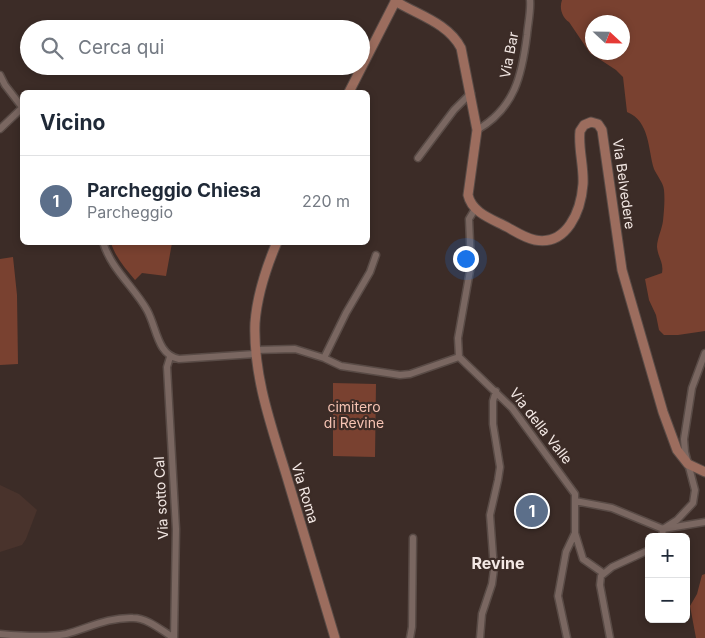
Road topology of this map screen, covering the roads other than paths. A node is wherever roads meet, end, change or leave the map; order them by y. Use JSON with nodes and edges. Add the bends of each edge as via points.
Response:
{"nodes":[{"id":1,"x":395,"y":0,"type":"edge"},
{"id":2,"x":530,"y":0,"type":"edge"},
{"id":3,"x":370,"y":50,"type":"edge"},
{"id":4,"x":0,"y":75,"type":"edge"},
{"id":5,"x":358,"y":75,"type":"edge"},
{"id":6,"x":350,"y":90,"type":"edge"},
{"id":7,"x":471,"y":93,"type":"junction"},
{"id":8,"x":20,"y":105,"type":"edge"},
{"id":9,"x":20,"y":110,"type":"edge"},
{"id":10,"x":0,"y":129,"type":"edge"},
{"id":11,"x":477,"y":130,"type":"junction"},
{"id":12,"x":418,"y":158,"type":"dead end"},
{"id":13,"x":475,"y":209,"type":"junction"},
{"id":14,"x":104,"y":245,"type":"edge"},
{"id":15,"x":276,"y":245,"type":"edge"},
{"id":16,"x":376,"y":255,"type":"dead end"},
{"id":17,"x":255,"y":352,"type":"junction"},
{"id":18,"x":705,"y":353,"type":"edge"},
{"id":19,"x":170,"y":357,"type":"junction"},
{"id":20,"x":459,"y":357,"type":"junction"},
{"id":21,"x":324,"y":358,"type":"junction"},
{"id":22,"x":496,"y":391,"type":"junction"},
{"id":23,"x":688,"y":464,"type":"junction"},
{"id":24,"x":705,"y":472,"type":"edge"},
{"id":25,"x":575,"y":501,"type":"junction"},
{"id":26,"x":705,"y":522,"type":"edge"},
{"id":27,"x":663,"y":529,"type":"junction"},
{"id":28,"x":575,"y":533,"type":"junction"},
{"id":29,"x":662,"y":533,"type":"edge"},
{"id":30,"x":413,"y":538,"type":"dead end"},
{"id":31,"x":645,"y":552,"type":"edge"},
{"id":32,"x":603,"y":573,"type":"junction"},
{"id":33,"x":0,"y":634,"type":"edge"},
{"id":34,"x":174,"y":638,"type":"edge"},
{"id":35,"x":334,"y":638,"type":"edge"},
{"id":36,"x":410,"y":638,"type":"edge"},
{"id":37,"x":480,"y":638,"type":"edge"},
{"id":38,"x":567,"y":638,"type":"edge"},
{"id":39,"x":610,"y":638,"type":"edge"}],
"edges":[{"from":1,"to":3,"type":"street"},
{"from":1,"to":7,"type":"street","via":[[443,26],[456,40],[461,48]]},
{"from":2,"to":11,"type":"street","name":"Via Bar","via":[[524,60],[518,84],[492,120]]},
{"from":4,"to":8,"type":"street"},
{"from":5,"to":6,"type":"street"},
{"from":7,"to":11,"type":"street"},
{"from":7,"to":12,"type":"street"},
{"from":9,"to":10,"type":"street"},
{"from":11,"to":13,"type":"street","via":[[468,194]]},
{"from":13,"to":20,"type":"street","via":[[469,219],[471,265],[459,330]]},
{"from":13,"to":23,"type":"street","name":"Via Belvedere","via":[[534,240],[550,241],[559,236],[574,218],[581,197],[580,131],[584,125],[598,124],[602,130],[622,270],[663,412],[677,450]]},
{"from":14,"to":19,"type":"street","via":[[113,265],[147,310],[162,348]]},
{"from":15,"to":17,"type":"street","name":"Via Roma","via":[[261,287],[255,321]]},
{"from":16,"to":21,"type":"street"},
{"from":17,"to":19,"type":"street","via":[[180,359]]},
{"from":17,"to":21,"type":"street","via":[[294,349]]},
{"from":17,"to":35,"type":"street","name":"Via Roma","via":[[279,454]]},
{"from":18,"to":23,"type":"street","via":[[692,388],[684,438]]},
{"from":19,"to":34,"type":"street","name":"Via sotto Cal","via":[[167,367],[176,529]]},
{"from":20,"to":21,"type":"street","via":[[400,375],[341,366]]},
{"from":20,"to":22,"type":"street","name":"Via della Valle"},
{"from":22,"to":25,"type":"street","name":"Via della Valle","via":[[564,476],[575,494]]},
{"from":22,"to":37,"type":"street","via":[[493,424],[500,467],[490,515],[494,569],[482,614]]},
{"from":23,"to":24,"type":"street"},
{"from":23,"to":27,"type":"street","via":[[695,490],[692,503],[677,520]]},
{"from":25,"to":27,"type":"street","via":[[612,508]]},
{"from":25,"to":28,"type":"street"},
{"from":26,"to":27,"type":"street"},
{"from":27,"to":29,"type":"street"},
{"from":28,"to":32,"type":"street","via":[[583,559]]},
{"from":28,"to":38,"type":"street","via":[[566,552],[558,596]]},
{"from":30,"to":36,"type":"street"},
{"from":31,"to":32,"type":"street"},
{"from":32,"to":39,"type":"street","via":[[600,585]]},
{"from":33,"to":34,"type":"street","via":[[64,634],[103,621],[134,617],[147,621]]}]}
